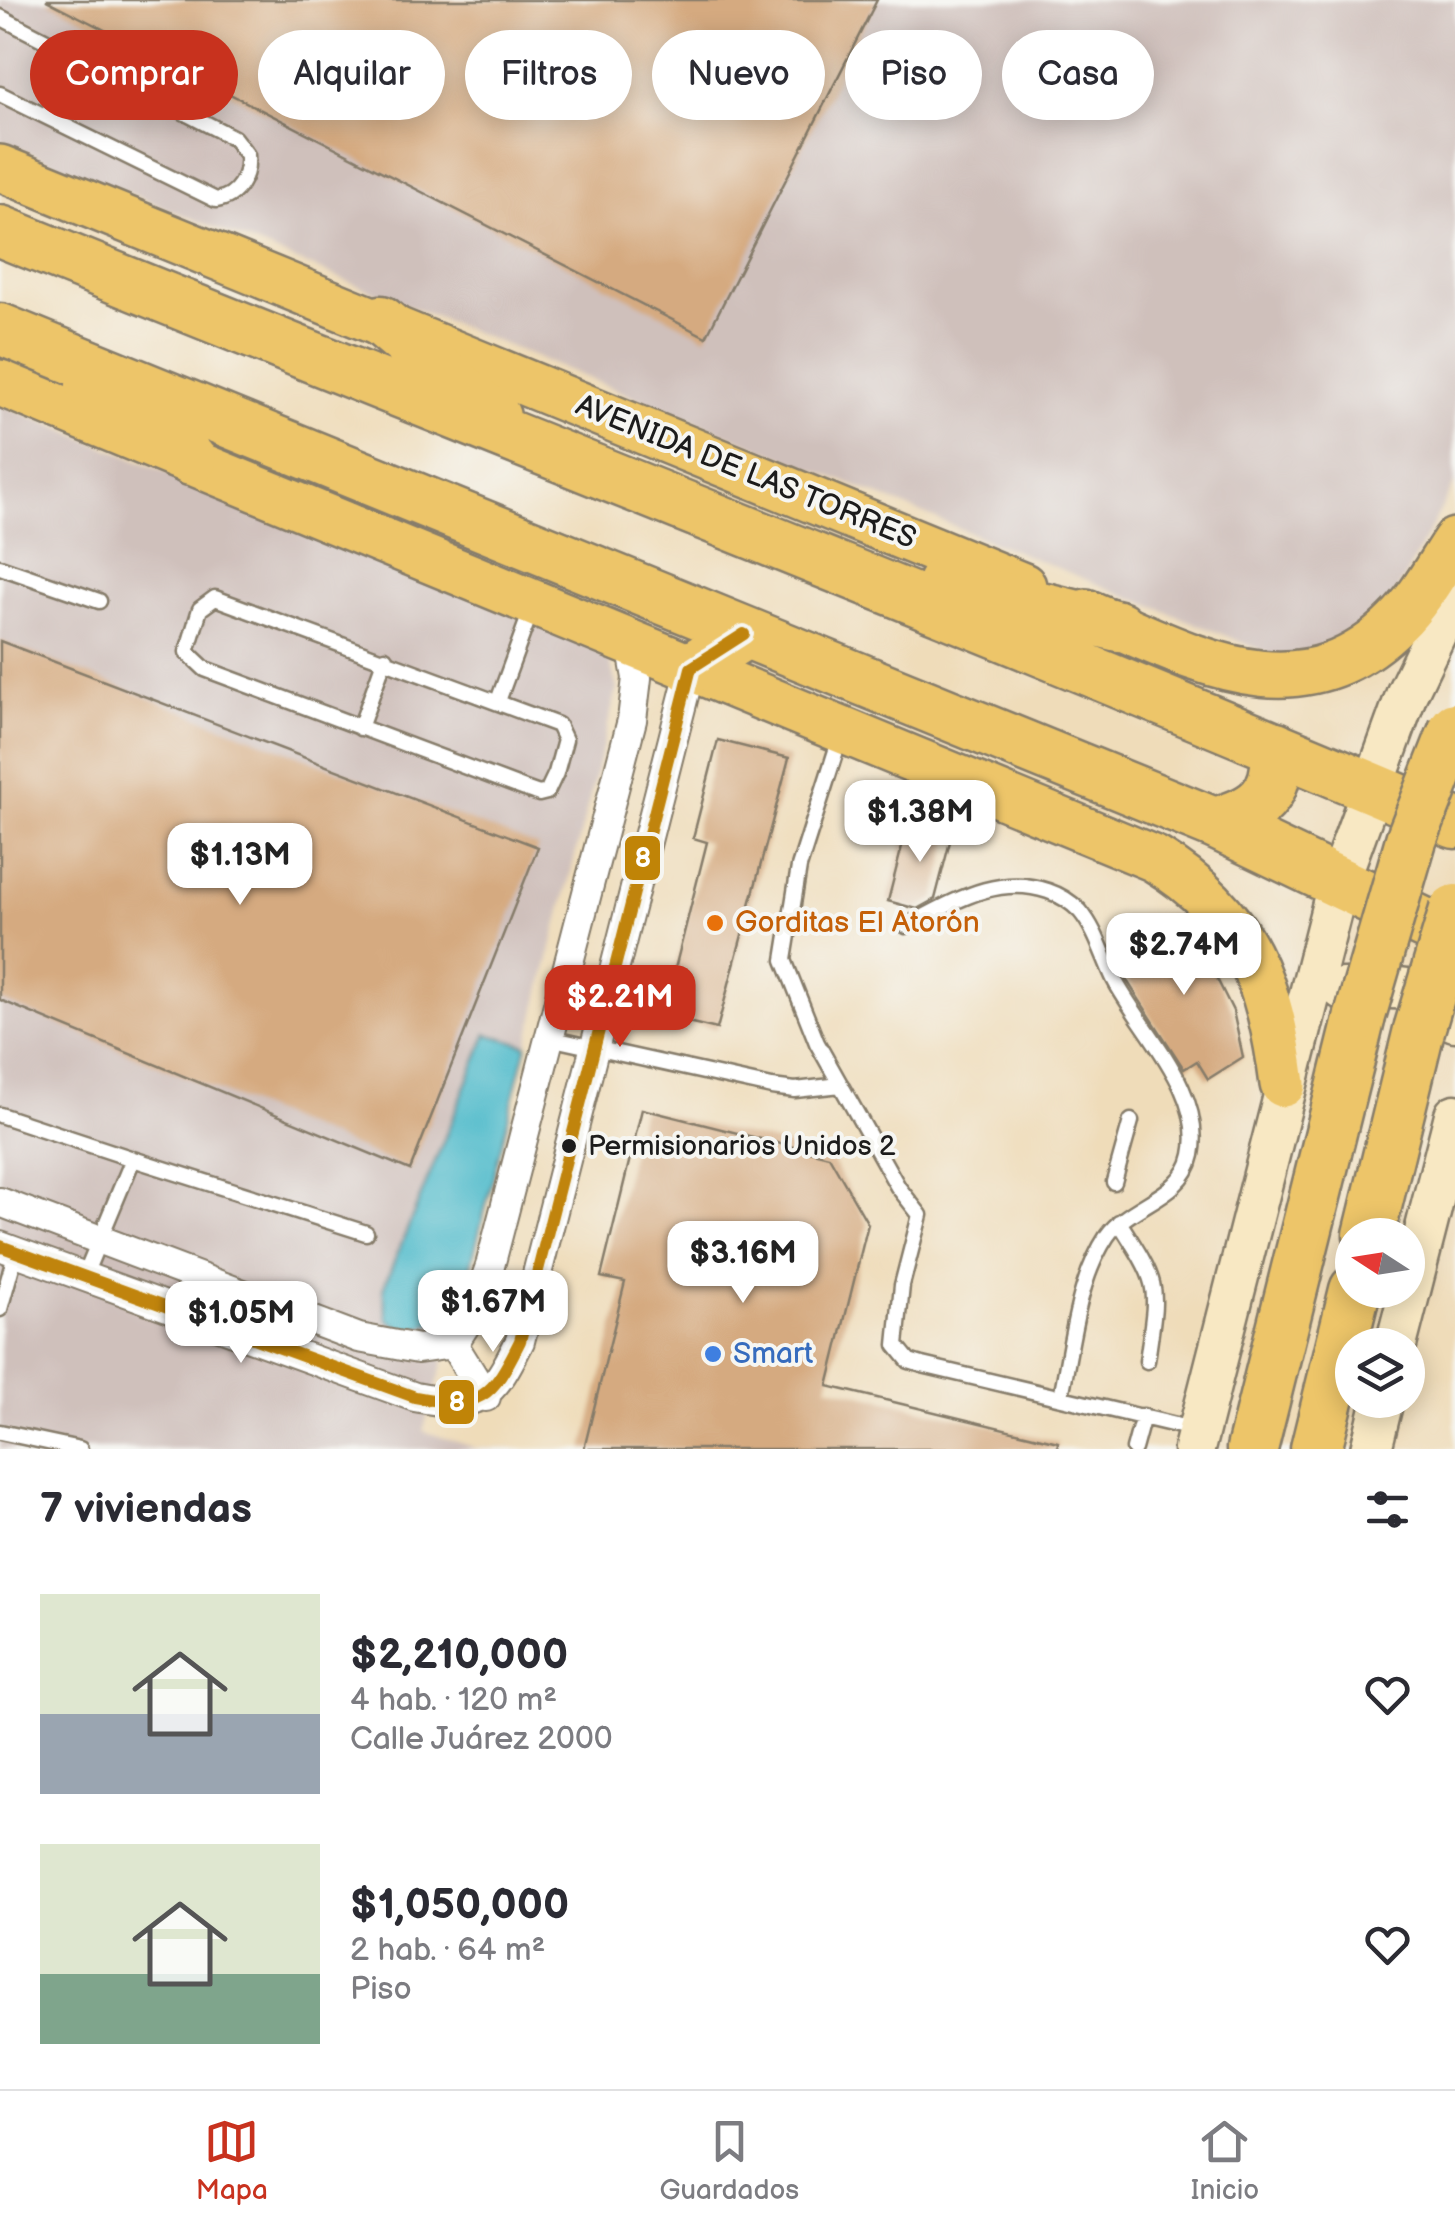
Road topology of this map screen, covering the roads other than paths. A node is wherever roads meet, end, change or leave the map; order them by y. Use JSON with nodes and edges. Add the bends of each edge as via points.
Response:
{"nodes":[{"id":1,"x":0,"y":18,"type":"edge"},
{"id":2,"x":0,"y":94,"type":"edge"},
{"id":3,"x":0,"y":168,"type":"edge"},
{"id":4,"x":0,"y":231,"type":"edge"},
{"id":5,"x":381,"y":321,"type":"junction"},
{"id":6,"x":18,"y":336,"type":"edge"},
{"id":7,"x":0,"y":382,"type":"edge"},
{"id":8,"x":529,"y":446,"type":"junction"},
{"id":9,"x":192,"y":460,"type":"junction"},
{"id":10,"x":1455,"y":541,"type":"edge"},
{"id":11,"x":783,"y":543,"type":"junction"},
{"id":12,"x":0,"y":566,"type":"edge"},
{"id":13,"x":1455,"y":594,"type":"edge"},
{"id":14,"x":100,"y":601,"type":"dead end"},
{"id":15,"x":534,"y":604,"type":"junction"},
{"id":16,"x":1118,"y":626,"type":"junction"},
{"id":17,"x":744,"y":634,"type":"junction"},
{"id":18,"x":631,"y":644,"type":"junction"},
{"id":19,"x":385,"y":658,"type":"junction"},
{"id":20,"x":691,"y":668,"type":"junction"},
{"id":21,"x":1407,"y":694,"type":"junction"},
{"id":22,"x":498,"y":702,"type":"junction"},
{"id":23,"x":360,"y":728,"type":"junction"},
{"id":24,"x":1455,"y":728,"type":"edge"},
{"id":25,"x":843,"y":730,"type":"junction"},
{"id":26,"x":1455,"y":736,"type":"edge"},
{"id":27,"x":1276,"y":748,"type":"junction"},
{"id":28,"x":1371,"y":787,"type":"junction"},
{"id":29,"x":1214,"y":823,"type":"junction"},
{"id":30,"x":1455,"y":823,"type":"edge"},
{"id":31,"x":1339,"y":880,"type":"junction"},
{"id":32,"x":1455,"y":910,"type":"edge"},
{"id":33,"x":906,"y":926,"type":"dead end"},
{"id":34,"x":1455,"y":938,"type":"edge"},
{"id":35,"x":1309,"y":994,"type":"junction"},
{"id":36,"x":1437,"y":1025,"type":"edge"},
{"id":37,"x":549,"y":1038,"type":"junction"},
{"id":38,"x":591,"y":1046,"type":"junction"},
{"id":39,"x":1283,"y":1084,"type":"junction"},
{"id":40,"x":841,"y":1085,"type":"junction"},
{"id":41,"x":0,"y":1115,"type":"edge"},
{"id":42,"x":1455,"y":1115,"type":"edge"},
{"id":43,"x":1131,"y":1121,"type":"dead end"},
{"id":44,"x":133,"y":1160,"type":"junction"},
{"id":45,"x":1114,"y":1182,"type":"dead end"},
{"id":46,"x":1455,"y":1192,"type":"edge"},
{"id":47,"x":0,"y":1202,"type":"edge"},
{"id":48,"x":1375,"y":1218,"type":"edge"},
{"id":49,"x":1119,"y":1222,"type":"junction"},
{"id":50,"x":1425,"y":1228,"type":"edge"},
{"id":51,"x":366,"y":1234,"type":"dead end"},
{"id":52,"x":99,"y":1240,"type":"junction"},
{"id":53,"x":1425,"y":1248,"type":"edge"},
{"id":54,"x":8,"y":1249,"type":"edge"},
{"id":55,"x":84,"y":1278,"type":"junction"},
{"id":56,"x":1351,"y":1308,"type":"edge"},
{"id":57,"x":0,"y":1309,"type":"edge"},
{"id":58,"x":452,"y":1344,"type":"junction"},
{"id":59,"x":1146,"y":1361,"type":"dead end"},
{"id":60,"x":1061,"y":1396,"type":"junction"},
{"id":61,"x":486,"y":1397,"type":"junction"},
{"id":62,"x":1142,"y":1416,"type":"junction"},
{"id":63,"x":1378,"y":1418,"type":"edge"},
{"id":64,"x":0,"y":1432,"type":"edge"},
{"id":65,"x":1196,"y":1440,"type":"edge"},
{"id":66,"x":80,"y":1449,"type":"edge"},
{"id":67,"x":1134,"y":1449,"type":"edge"},
{"id":68,"x":1252,"y":1449,"type":"edge"},
{"id":69,"x":1316,"y":1449,"type":"edge"},
{"id":70,"x":1370,"y":1449,"type":"edge"}],
"edges":[{"from":1,"to":2,"type":"lane","via":[[234,138],[247,154],[244,178],[216,200]]},
{"from":3,"to":5,"type":"main road","name":"AVENIDA DE LAS TORRES"},
{"from":4,"to":8,"type":"highway","name":"AVENIDA DE LAS TORRES"},
{"from":5,"to":8,"type":"highway"},
{"from":5,"to":16,"type":"main road","name":"AVENIDA DE LAS TORRES"},
{"from":6,"to":9,"type":"highway"},
{"from":6,"to":17,"type":"highway"},
{"from":7,"to":9,"type":"main road"},
{"from":8,"to":11,"type":"highway","name":"AVENIDA DE LAS TORRES"},
{"from":9,"to":15,"type":"main road"},
{"from":10,"to":16,"type":"main road","name":"AVENIDA DE LAS TORRES","via":[[1401,620],[1356,656],[1318,672],[1259,675]]},
{"from":11,"to":16,"type":"highway"},
{"from":11,"to":27,"type":"highway","name":"AVENIDA DE LAS TORRES"},
{"from":12,"to":14,"type":"lane"},
{"from":13,"to":21,"type":"main road"},
{"from":15,"to":18,"type":"main road"},
{"from":15,"to":22,"type":"lane"},
{"from":17,"to":20,"type":"highway"},
{"from":17,"to":29,"type":"highway"},
{"from":18,"to":20,"type":"main road"},
{"from":18,"to":37,"type":"street","via":[[637,678],[632,720]]},
{"from":19,"to":22,"type":"lane"},
{"from":19,"to":23,"type":"lane"},
{"from":19,"to":23,"type":"lane","via":[[228,598],[206,601],[194,622],[191,661]]},
{"from":20,"to":25,"type":"main road"},
{"from":20,"to":38,"type":"street"},
{"from":21,"to":26,"type":"main road"},
{"from":21,"to":28,"type":"main road"},
{"from":22,"to":23,"type":"lane","via":[[562,730],[562,753],[546,792],[524,790]]},
{"from":24,"to":68,"type":"highway","bridge":true,"via":[[1411,840],[1360,1016]]},
{"from":25,"to":39,"type":"main road","via":[[1156,859],[1195,883],[1242,939],[1260,977]]},
{"from":25,"to":40,"type":"lane","via":[[791,900],[784,960]]},
{"from":27,"to":28,"type":"highway","name":"AVENIDA DE LAS TORRES"},
{"from":27,"to":29,"type":"highway","via":[[1266,800],[1247,814]]},
{"from":28,"to":30,"type":"highway","name":"AVENIDA DE LAS TORRES"},
{"from":28,"to":31,"type":"main road"},
{"from":29,"to":31,"type":"highway"},
{"from":31,"to":34,"type":"highway"},
{"from":31,"to":35,"type":"main road"},
{"from":32,"to":36,"type":"highway","bridge":true},
{"from":33,"to":49,"type":"lane","via":[[1010,884],[1062,897],[1089,924],[1183,1094],[1195,1137],[1182,1177]]},
{"from":35,"to":36,"type":"main road","via":[[1417,991],[1446,1005]]},
{"from":35,"to":39,"type":"main road"},
{"from":36,"to":48,"type":"highway"},
{"from":37,"to":38,"type":"lane"},
{"from":37,"to":58,"type":"street","via":[[490,1266],[474,1312]]},
{"from":38,"to":40,"type":"lane","via":[[795,1090]]},
{"from":38,"to":61,"type":"street","via":[[520,1341]]},
{"from":39,"to":65,"type":"main road"},
{"from":40,"to":60,"type":"lane","via":[[920,1215],[895,1322],[901,1354],[922,1365]]},
{"from":41,"to":44,"type":"lane"},
{"from":42,"to":50,"type":"main road"},
{"from":43,"to":45,"type":"lane"},
{"from":44,"to":51,"type":"lane"},
{"from":44,"to":52,"type":"lane"},
{"from":46,"to":53,"type":"main road"},
{"from":47,"to":52,"type":"street"},
{"from":49,"to":59,"type":"lane","via":[[1157,1292]]},
{"from":49,"to":60,"type":"lane","via":[[1094,1260]]},
{"from":52,"to":55,"type":"lane"},
{"from":52,"to":58,"type":"street","via":[[359,1338],[418,1350]]},
{"from":54,"to":55,"type":"street"},
{"from":54,"to":57,"type":"lane"},
{"from":55,"to":61,"type":"street","via":[[415,1397],[450,1404]]},
{"from":56,"to":69,"type":"highway"},
{"from":58,"to":61,"type":"street"},
{"from":60,"to":62,"type":"lane"},
{"from":62,"to":65,"type":"lane"},
{"from":62,"to":67,"type":"lane"},
{"from":63,"to":70,"type":"main road"},
{"from":64,"to":66,"type":"lane"}]}
